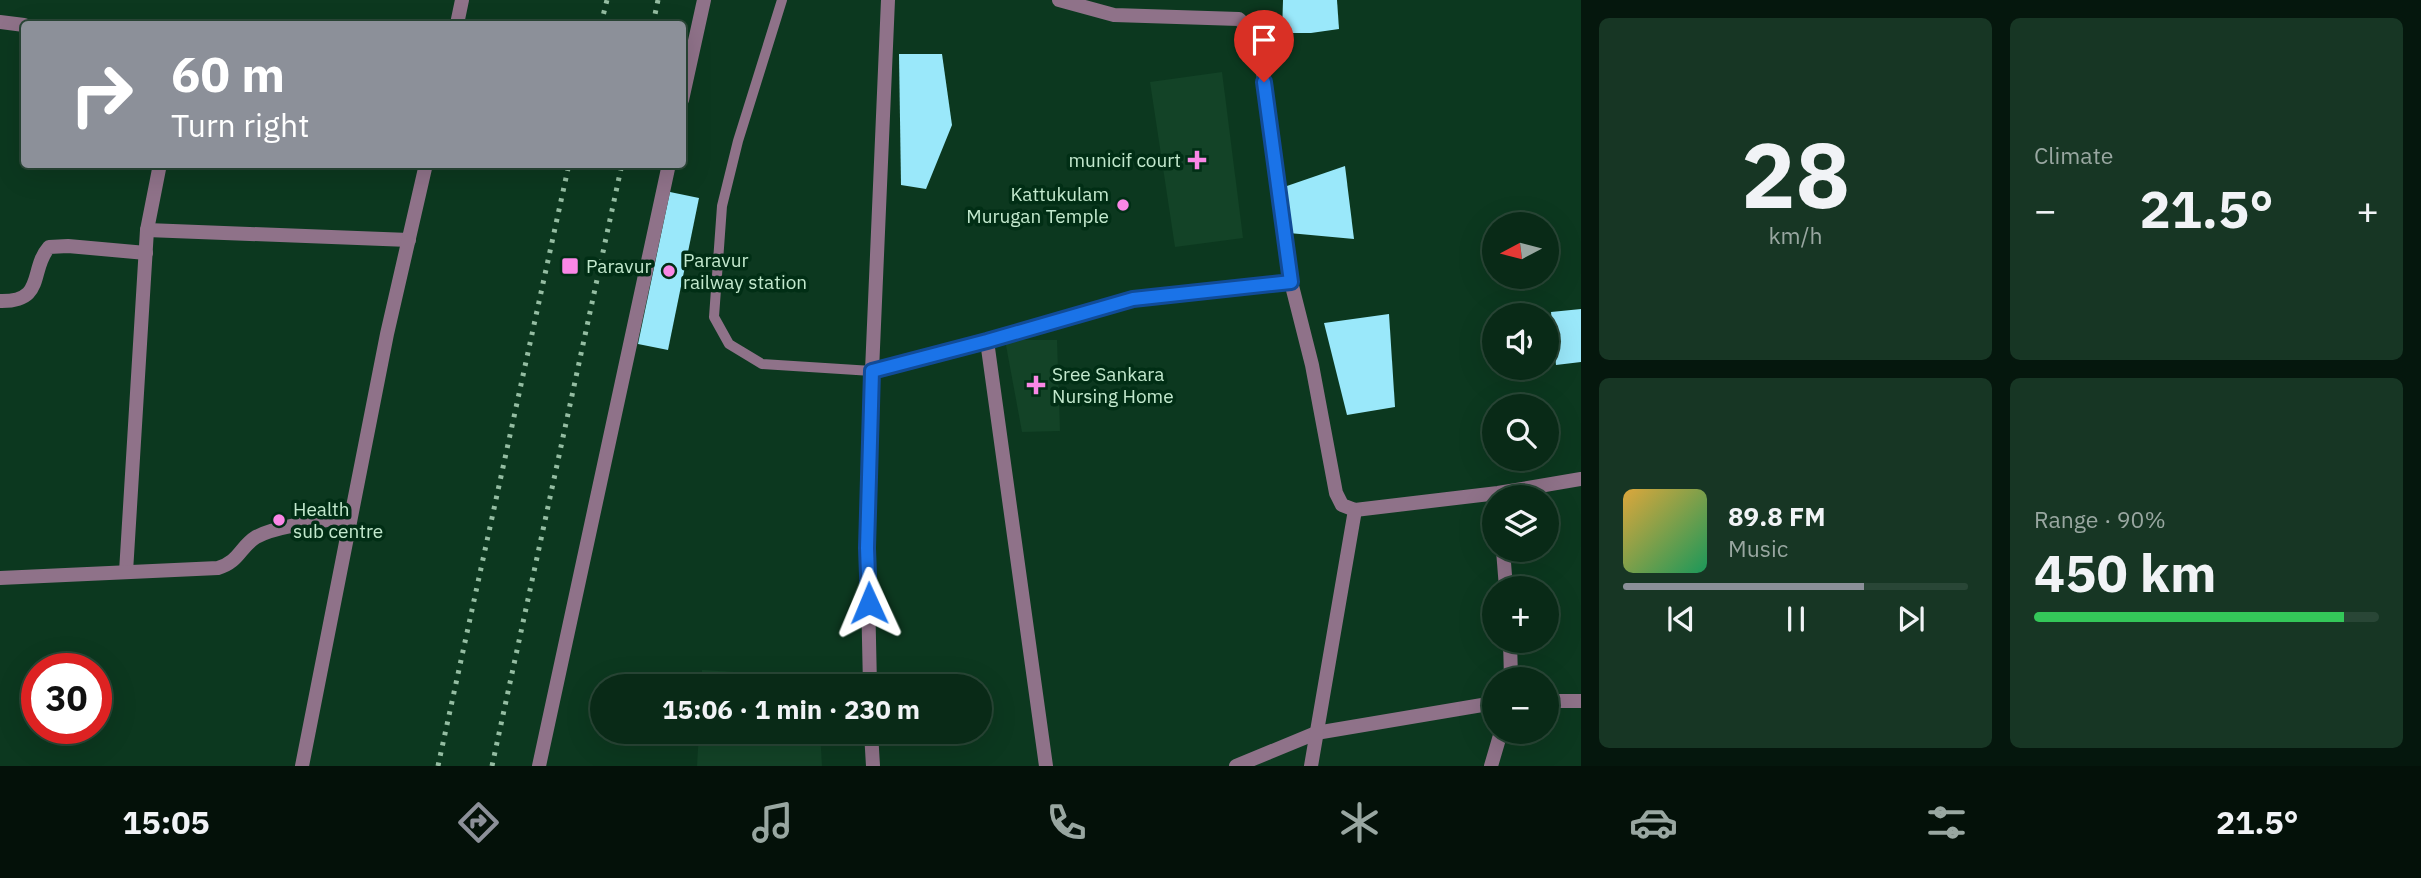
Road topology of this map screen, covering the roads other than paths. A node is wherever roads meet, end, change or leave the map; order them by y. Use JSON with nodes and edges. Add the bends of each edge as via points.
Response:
{"nodes":[{"id":1,"x":462,"y":0,"type":"edge"},
{"id":2,"x":704,"y":0,"type":"edge"},
{"id":3,"x":782,"y":0,"type":"edge"},
{"id":4,"x":888,"y":0,"type":"edge"},
{"id":5,"x":1059,"y":0,"type":"edge"},
{"id":6,"x":458,"y":21,"type":"edge"},
{"id":7,"x":0,"y":22,"type":"edge"},
{"id":8,"x":21,"y":25,"type":"edge"},
{"id":9,"x":686,"y":82,"type":"edge"},
{"id":10,"x":159,"y":168,"type":"edge"},
{"id":11,"x":425,"y":168,"type":"edge"},
{"id":12,"x":668,"y":168,"type":"edge"},
{"id":13,"x":147,"y":230,"type":"junction"},
{"id":14,"x":409,"y":240,"type":"junction"},
{"id":15,"x":146,"y":254,"type":"junction"},
{"id":16,"x":1291,"y":282,"type":"junction"},
{"id":17,"x":0,"y":301,"type":"edge"},
{"id":18,"x":987,"y":341,"type":"junction"},
{"id":19,"x":872,"y":371,"type":"junction"},
{"id":20,"x":1581,"y":479,"type":"edge"},
{"id":21,"x":1550,"y":485,"type":"edge"},
{"id":22,"x":1482,"y":497,"type":"edge"},
{"id":23,"x":1355,"y":510,"type":"junction"},
{"id":24,"x":350,"y":517,"type":"junction"},
{"id":25,"x":125,"y":572,"type":"junction"},
{"id":26,"x":0,"y":578,"type":"edge"},
{"id":27,"x":870,"y":674,"type":"edge"},
{"id":28,"x":1559,"y":701,"type":"edge"},
{"id":29,"x":1581,"y":701,"type":"edge"},
{"id":30,"x":1482,"y":705,"type":"edge"},
{"id":31,"x":1316,"y":733,"type":"junction"},
{"id":32,"x":872,"y":744,"type":"edge"},
{"id":33,"x":1497,"y":744,"type":"edge"},
{"id":34,"x":302,"y":766,"type":"edge"},
{"id":35,"x":539,"y":766,"type":"edge"},
{"id":36,"x":873,"y":766,"type":"edge"},
{"id":37,"x":1045,"y":766,"type":"edge"},
{"id":38,"x":1236,"y":766,"type":"edge"},
{"id":39,"x":1311,"y":766,"type":"edge"},
{"id":40,"x":1491,"y":766,"type":"edge"}],
"edges":[{"from":1,"to":6,"type":"street"},
{"from":2,"to":9,"type":"street"},
{"from":3,"to":19,"type":"lane","via":[[737,141],[722,206],[714,317],[729,344],[762,364]]},
{"from":4,"to":19,"type":"street"},
{"from":5,"to":16,"type":"street","via":[[1114,15],[1239,19],[1254,33]]},
{"from":7,"to":8,"type":"street"},
{"from":10,"to":13,"type":"street"},
{"from":11,"to":14,"type":"street"},
{"from":12,"to":35,"type":"street"},
{"from":13,"to":14,"type":"street"},
{"from":13,"to":15,"type":"street"},
{"from":14,"to":24,"type":"street"},
{"from":15,"to":17,"type":"street","via":[[49,247],[31,292]]},
{"from":15,"to":25,"type":"street"},
{"from":16,"to":18,"type":"street","via":[[1133,299]]},
{"from":16,"to":23,"type":"street","via":[[1336,494],[1342,505]]},
{"from":18,"to":19,"type":"street"},
{"from":18,"to":37,"type":"street"},
{"from":19,"to":27,"type":"street","via":[[867,548]]},
{"from":20,"to":21,"type":"street"},
{"from":22,"to":23,"type":"street"},
{"from":23,"to":31,"type":"street"},
{"from":24,"to":25,"type":"street","via":[[269,531],[254,538],[229,565],[218,568]]},
{"from":24,"to":34,"type":"street"},
{"from":25,"to":26,"type":"street"},
{"from":28,"to":29,"type":"street"},
{"from":30,"to":31,"type":"street"},
{"from":31,"to":38,"type":"street"},
{"from":31,"to":39,"type":"street"},
{"from":32,"to":36,"type":"street"},
{"from":33,"to":40,"type":"street"}]}
